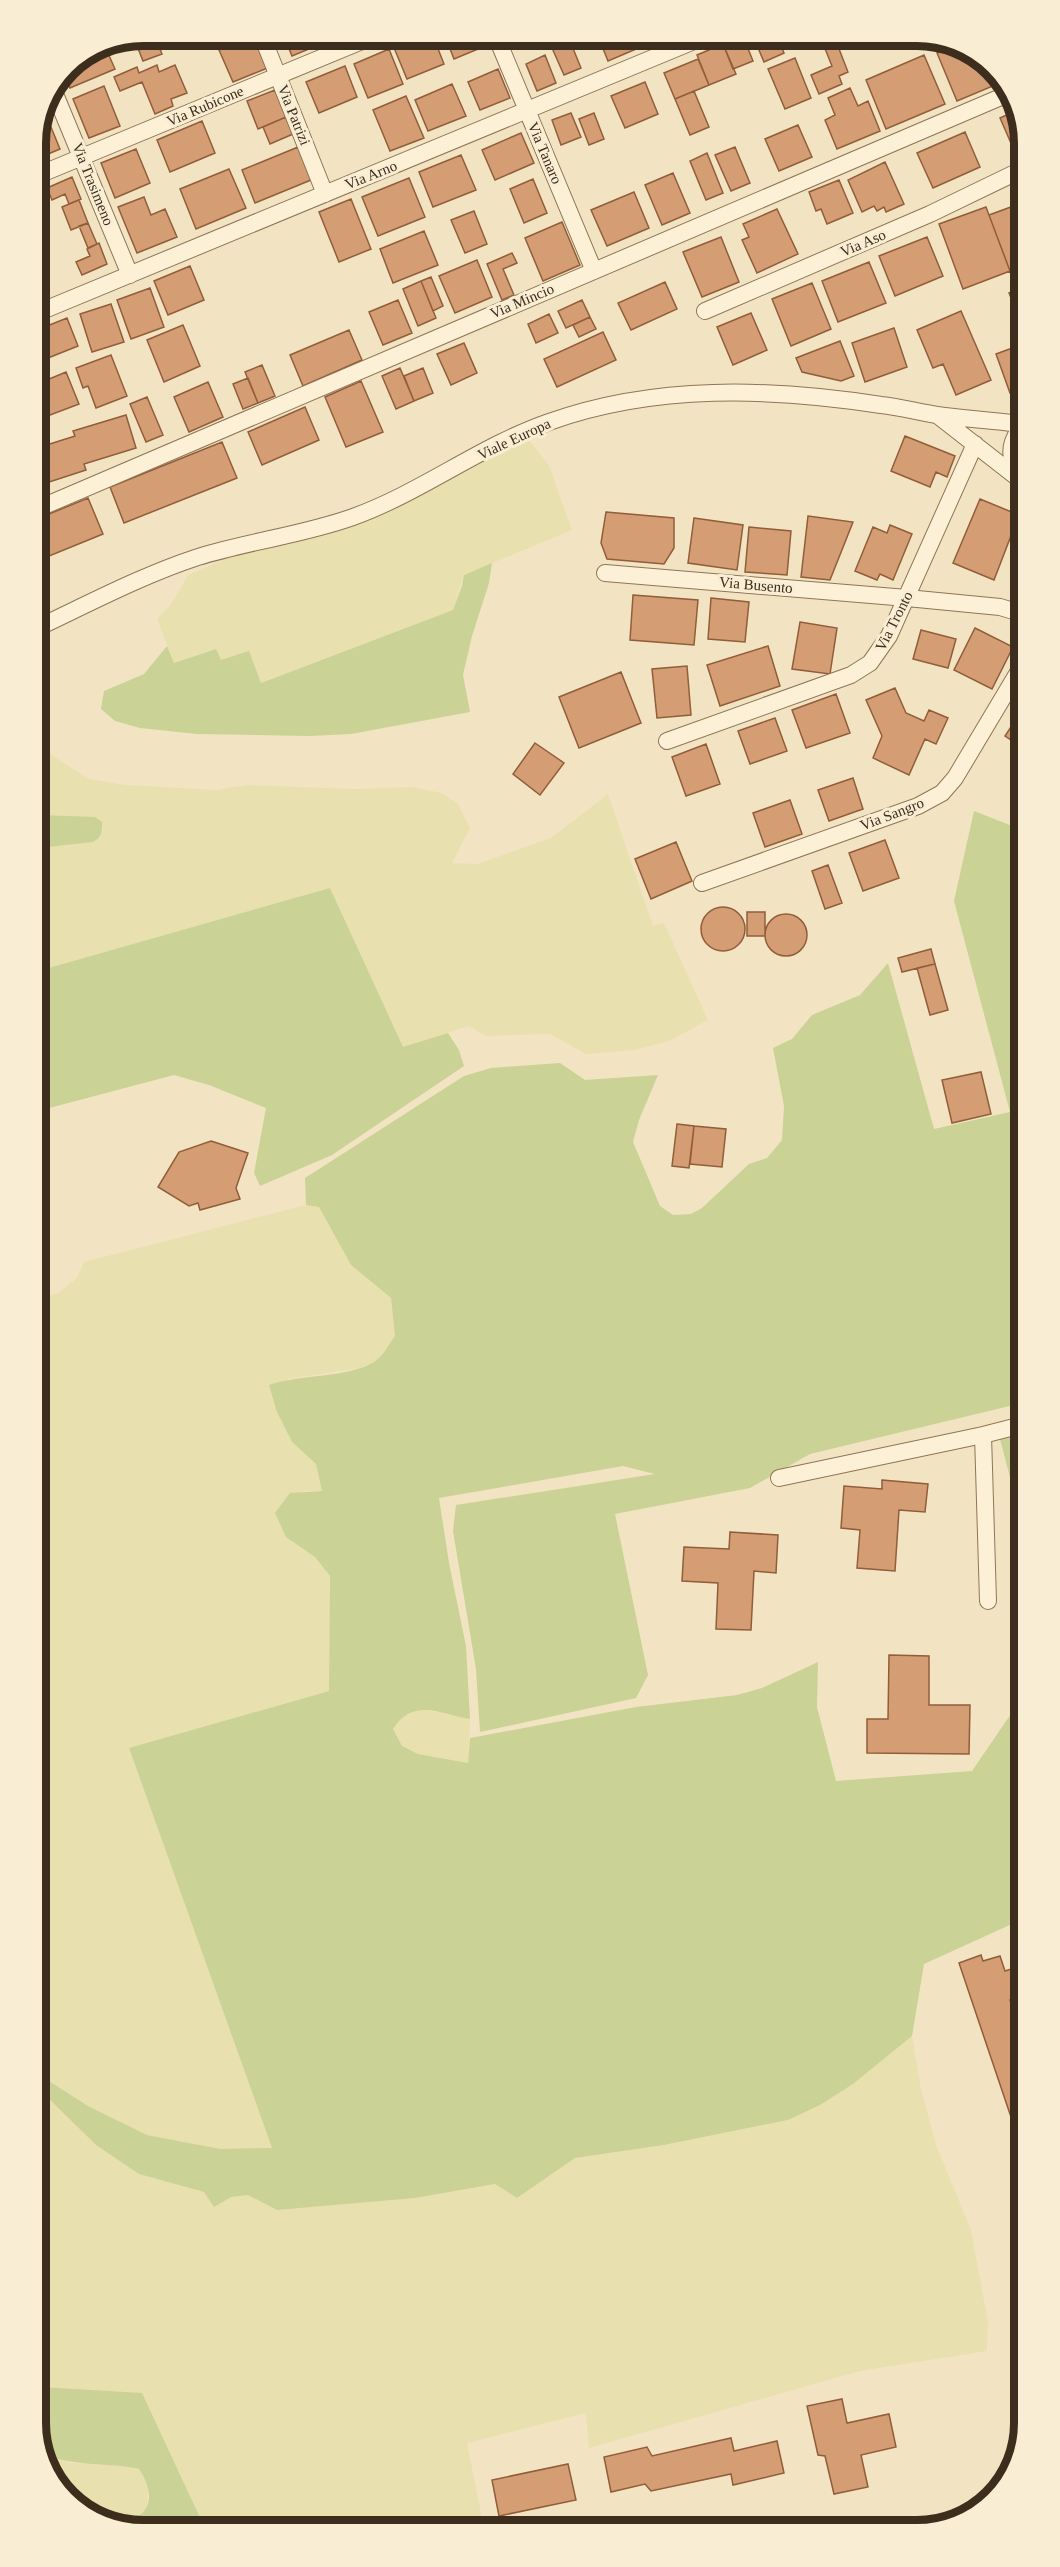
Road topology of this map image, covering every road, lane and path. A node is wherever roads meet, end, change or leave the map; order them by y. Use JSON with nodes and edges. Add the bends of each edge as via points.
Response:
{"nodes":[{"id":1,"x":266,"y":46,"type":"edge"},
{"id":2,"x":349,"y":46,"type":"edge"},
{"id":3,"x":500,"y":46,"type":"edge"},
{"id":4,"x":680,"y":47,"type":"edge"},
{"id":5,"x":278,"y":76,"type":"junction"},
{"id":6,"x":1002,"y":97,"type":"edge"},
{"id":7,"x":57,"y":99,"type":"edge"},
{"id":8,"x":527,"y":110,"type":"junction"},
{"id":9,"x":81,"y":158,"type":"junction"},
{"id":10,"x":47,"y":172,"type":"edge"},
{"id":11,"x":1014,"y":173,"type":"edge"},
{"id":12,"x":325,"y":194,"type":"junction"},
{"id":13,"x":594,"y":271,"type":"junction"},
{"id":14,"x":130,"y":275,"type":"junction"},
{"id":15,"x":47,"y":309,"type":"edge"},
{"id":16,"x":705,"y":311,"type":"dead end"},
{"id":17,"x":936,"y":415,"type":"junction"},
{"id":18,"x":1014,"y":423,"type":"edge"},
{"id":19,"x":1014,"y":438,"type":"edge"},
{"id":20,"x":975,"y":444,"type":"junction"},
{"id":21,"x":1014,"y":468,"type":"edge"},
{"id":22,"x":1014,"y":474,"type":"edge"},
{"id":23,"x":47,"y":505,"type":"edge"},
{"id":24,"x":605,"y":573,"type":"dead end"},
{"id":25,"x":907,"y":597,"type":"junction"},
{"id":26,"x":1014,"y":611,"type":"edge"},
{"id":27,"x":47,"y":623,"type":"edge"},
{"id":28,"x":1014,"y":679,"type":"edge"},
{"id":29,"x":667,"y":741,"type":"dead end"},
{"id":30,"x":702,"y":883,"type":"dead end"},
{"id":31,"x":1014,"y":1427,"type":"edge"},
{"id":32,"x":983,"y":1435,"type":"junction"},
{"id":33,"x":779,"y":1478,"type":"dead end"},
{"id":34,"x":988,"y":1601,"type":"dead end"}],
"edges":[{"from":1,"to":5,"type":"street","name":"Via Patrizi"},
{"from":2,"to":5,"type":"street","name":"Via Rubicone"},
{"from":3,"to":8,"type":"street","name":"Via Tanaro"},
{"from":4,"to":8,"type":"street","name":"Via Arno"},
{"from":5,"to":9,"type":"street","name":"Via Rubicone"},
{"from":5,"to":12,"type":"street","name":"Via Patrizi"},
{"from":6,"to":13,"type":"street","name":"Via Mincio"},
{"from":7,"to":9,"type":"street","name":"Via Trasimeno"},
{"from":8,"to":12,"type":"street","name":"Via Arno"},
{"from":8,"to":13,"type":"street","name":"Via Tanaro"},
{"from":9,"to":10,"type":"street","name":"Via Rubicone"},
{"from":9,"to":14,"type":"street","name":"Via Trasimeno"},
{"from":11,"to":16,"type":"street","name":"Via Aso","via":[[930,214]]},
{"from":12,"to":14,"type":"street","name":"Via Arno"},
{"from":13,"to":23,"type":"street","name":"Via Mincio"},
{"from":14,"to":15,"type":"street","name":"Via Arno"},
{"from":17,"to":18,"type":"street","name":"Viale Europa"},
{"from":17,"to":20,"type":"street"},
{"from":17,"to":27,"type":"street","name":"Viale Europa","via":[[854,401],[763,393],[673,394],[608,404],[524,431],[373,509],[320,527],[197,558]]},
{"from":19,"to":21,"type":"street"},
{"from":20,"to":22,"type":"street"},
{"from":20,"to":25,"type":"street","name":"Via Tronto"},
{"from":24,"to":25,"type":"street","name":"Via Busento"},
{"from":25,"to":26,"type":"street"},
{"from":25,"to":29,"type":"street","name":"Via Tronto","via":[[886,642],[870,663],[857,672]]},
{"from":28,"to":30,"type":"street","name":"Via Sangro","via":[[959,772],[942,793],[918,806]]},
{"from":31,"to":32,"type":"street"},
{"from":32,"to":33,"type":"street"},
{"from":32,"to":34,"type":"street"}]}
